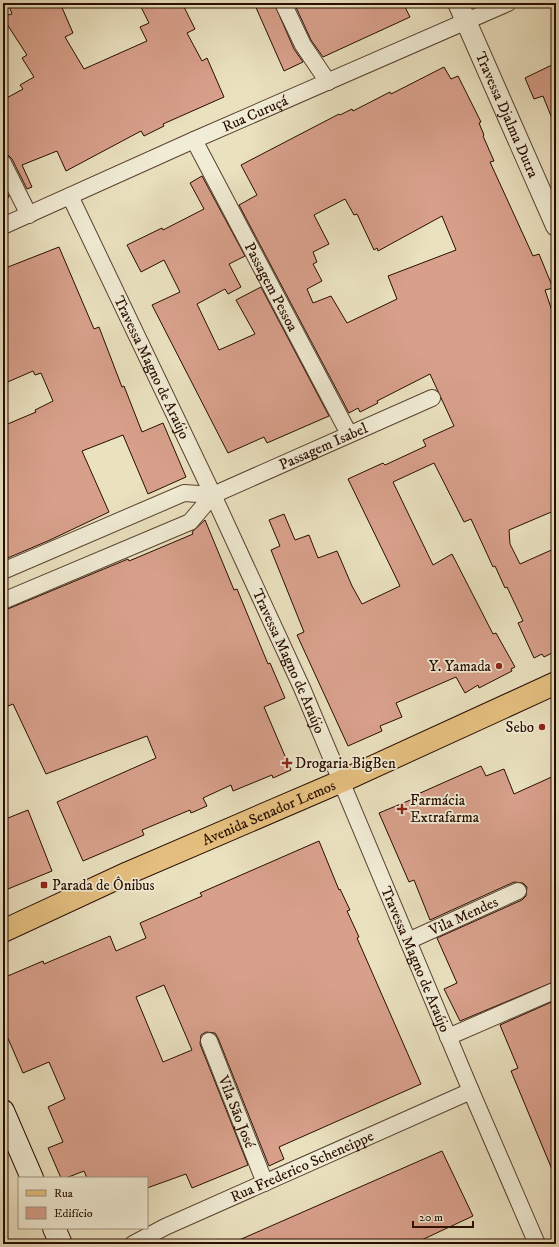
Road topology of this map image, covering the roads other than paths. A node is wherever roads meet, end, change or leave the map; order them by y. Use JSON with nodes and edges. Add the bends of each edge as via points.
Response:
{"nodes":[{"id":1,"x":283,"y":3,"type":"edge"},
{"id":2,"x":458,"y":3,"type":"edge"},
{"id":3,"x":508,"y":3,"type":"edge"},
{"id":4,"x":467,"y":22,"type":"junction"},
{"id":5,"x":328,"y":82,"type":"junction"},
{"id":6,"x":194,"y":140,"type":"junction"},
{"id":7,"x":3,"y":163,"type":"edge"},
{"id":8,"x":70,"y":196,"type":"junction"},
{"id":9,"x":29,"y":215,"type":"junction"},
{"id":10,"x":3,"y":226,"type":"edge"},
{"id":11,"x":556,"y":226,"type":"edge"},
{"id":12,"x":432,"y":398,"type":"dead end"},
{"id":13,"x":349,"y":434,"type":"junction"},
{"id":14,"x":213,"y":495,"type":"junction"},
{"id":15,"x":3,"y":571,"type":"edge"},
{"id":16,"x":3,"y":601,"type":"edge"},
{"id":17,"x":556,"y":683,"type":"edge"},
{"id":18,"x":342,"y":781,"type":"junction"},
{"id":19,"x":518,"y":890,"type":"dead end"},
{"id":20,"x":3,"y":931,"type":"edge"},
{"id":21,"x":408,"y":941,"type":"junction"},
{"id":22,"x":556,"y":990,"type":"edge"},
{"id":23,"x":448,"y":1037,"type":"junction"},
{"id":24,"x":209,"y":1041,"type":"dead end"},
{"id":25,"x":471,"y":1091,"type":"junction"},
{"id":26,"x":3,"y":1111,"type":"edge"},
{"id":27,"x":32,"y":1177,"type":"edge"},
{"id":28,"x":265,"y":1184,"type":"junction"},
{"id":29,"x":54,"y":1229,"type":"edge"},
{"id":30,"x":61,"y":1244,"type":"edge"},
{"id":31,"x":133,"y":1244,"type":"edge"},
{"id":32,"x":537,"y":1244,"type":"edge"}],
"edges":[{"from":1,"to":5,"type":"street","via":[[303,45]]},
{"from":2,"to":4,"type":"street","name":"Travessa Djalma Dutra"},
{"from":3,"to":4,"type":"street","name":"Rua Curuçá"},
{"from":4,"to":5,"type":"street","name":"Rua Curuçá"},
{"from":4,"to":11,"type":"street","name":"Travessa Djalma Dutra"},
{"from":5,"to":6,"type":"street","name":"Rua Curuçá"},
{"from":6,"to":8,"type":"street","name":"Rua Curuçá"},
{"from":6,"to":13,"type":"street","name":"Passagem Pessoa"},
{"from":7,"to":9,"type":"street"},
{"from":8,"to":9,"type":"street","name":"Rua Curuçá"},
{"from":8,"to":14,"type":"street","name":"Travessa Magno de Araújo"},
{"from":9,"to":10,"type":"street","name":"Rua Curuçá"},
{"from":12,"to":13,"type":"street","name":"Passagem Isabel"},
{"from":13,"to":14,"type":"street","name":"Passagem Isabel"},
{"from":14,"to":15,"type":"street","name":"Passagem Isabel","via":[[184,493]]},
{"from":14,"to":16,"type":"street","name":"Passagem Isabel","via":[[190,522]]},
{"from":14,"to":18,"type":"street","name":"Travessa Magno de Araújo"},
{"from":17,"to":18,"type":"main road","name":"Avenida Senador Lemos"},
{"from":18,"to":20,"type":"main road","name":"Avenida Senador Lemos","via":[[128,872]]},
{"from":18,"to":21,"type":"street","name":"Travessa Magno de Araújo"},
{"from":19,"to":21,"type":"street","name":"Vila Mendes"},
{"from":21,"to":23,"type":"street","name":"Travessa Magno de Araújo"},
{"from":22,"to":23,"type":"street"},
{"from":23,"to":25,"type":"street","name":"Travessa Magno de Araújo"},
{"from":24,"to":28,"type":"street","name":"Vila São José"},
{"from":25,"to":28,"type":"street","name":"Rua Frederico Scheneippe"},
{"from":25,"to":32,"type":"street","name":"Travessa Magno de Araújo"},
{"from":26,"to":27,"type":"main road"},
{"from":28,"to":31,"type":"street","name":"Rua Frederico Scheneippe","via":[[165,1227]]},
{"from":29,"to":30,"type":"main road"}]}
